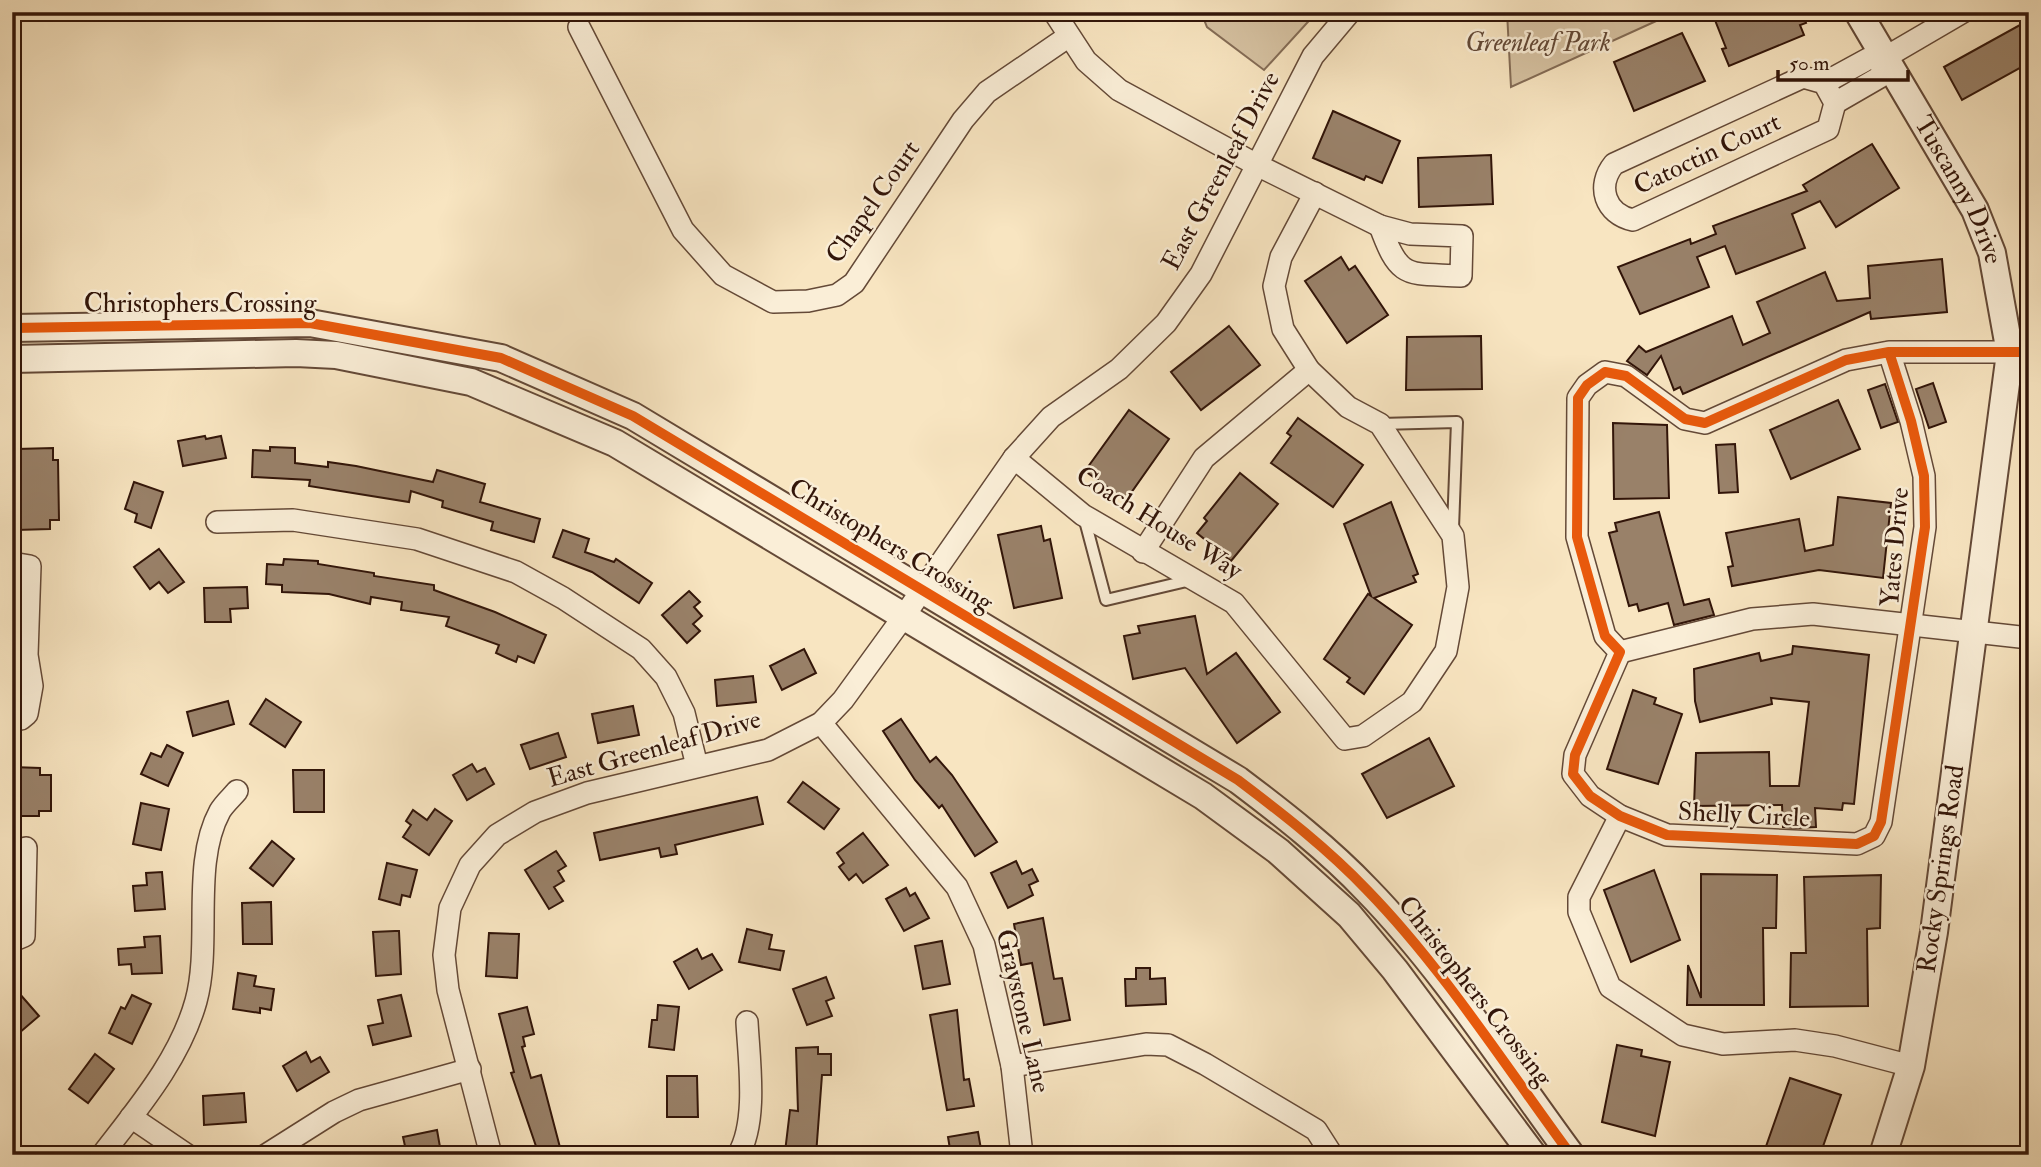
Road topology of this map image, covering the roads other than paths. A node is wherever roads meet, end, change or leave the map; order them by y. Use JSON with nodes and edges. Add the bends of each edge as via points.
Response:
{"nodes":[{"id":1,"x":1054,"y":12,"type":"edge"},
{"id":2,"x":1350,"y":12,"type":"edge"},
{"id":3,"x":1858,"y":12,"type":"edge"},
{"id":4,"x":1963,"y":12,"type":"edge"},
{"id":5,"x":579,"y":27,"type":"dead end"},
{"id":6,"x":1069,"y":36,"type":"junction"},
{"id":7,"x":1886,"y":57,"type":"junction"},
{"id":8,"x":1824,"y":83,"type":"junction"},
{"id":9,"x":1835,"y":103,"type":"junction"},
{"id":10,"x":1257,"y":165,"type":"junction"},
{"id":11,"x":1315,"y":193,"type":"junction"},
{"id":12,"x":1380,"y":226,"type":"dead end"},
{"id":13,"x":12,"y":328,"type":"edge"},
{"id":14,"x":1889,"y":352,"type":"junction"},
{"id":15,"x":2019,"y":352,"type":"edge"},
{"id":16,"x":12,"y":359,"type":"edge"},
{"id":17,"x":1309,"y":370,"type":"junction"},
{"id":18,"x":1380,"y":424,"type":"junction"},
{"id":19,"x":1014,"y":458,"type":"junction"},
{"id":20,"x":1083,"y":515,"type":"junction"},
{"id":21,"x":217,"y":522,"type":"dead end"},
{"id":22,"x":1452,"y":536,"type":"junction"},
{"id":23,"x":1143,"y":552,"type":"junction"},
{"id":24,"x":12,"y":563,"type":"edge"},
{"id":25,"x":1191,"y":580,"type":"junction"},
{"id":26,"x":920,"y":589,"type":"junction"},
{"id":27,"x":904,"y":616,"type":"junction"},
{"id":28,"x":1912,"y":626,"type":"junction"},
{"id":29,"x":1974,"y":633,"type":"junction"},
{"id":30,"x":2029,"y":638,"type":"edge"},
{"id":31,"x":1620,"y":652,"type":"junction"},
{"id":32,"x":20,"y":660,"type":"edge"},
{"id":33,"x":12,"y":716,"type":"edge"},
{"id":34,"x":821,"y":723,"type":"junction"},
{"id":35,"x":697,"y":766,"type":"junction"},
{"id":36,"x":237,"y":791,"type":"dead end"},
{"id":37,"x":1620,"y":816,"type":"junction"},
{"id":38,"x":26,"y":848,"type":"dead end"},
{"id":39,"x":12,"y":941,"type":"edge"},
{"id":40,"x":747,"y":1023,"type":"dead end"},
{"id":41,"x":1012,"y":1066,"type":"junction"},
{"id":42,"x":1911,"y":1066,"type":"junction"},
{"id":43,"x":470,"y":1069,"type":"junction"},
{"id":44,"x":131,"y":1117,"type":"junction"},
{"id":45,"x":102,"y":1155,"type":"edge"},
{"id":46,"x":187,"y":1155,"type":"edge"},
{"id":47,"x":266,"y":1155,"type":"edge"},
{"id":48,"x":491,"y":1155,"type":"edge"},
{"id":49,"x":738,"y":1155,"type":"edge"},
{"id":50,"x":1022,"y":1155,"type":"edge"},
{"id":51,"x":1332,"y":1155,"type":"edge"},
{"id":52,"x":1533,"y":1155,"type":"edge"},
{"id":53,"x":1571,"y":1155,"type":"edge"},
{"id":54,"x":1883,"y":1155,"type":"edge"}],
"edges":[{"from":1,"to":6,"type":"street"},
{"from":2,"to":10,"type":"street","name":"East Greenleaf Drive","via":[[1313,56]]},
{"from":3,"to":7,"type":"street","name":"Tuscanny Drive"},
{"from":4,"to":7,"type":"street"},
{"from":5,"to":6,"type":"street","name":"Chapel Court","via":[[683,230],[723,275],[773,302],[837,295],[855,283],[979,101]]},
{"from":6,"to":10,"type":"street","via":[[1086,61],[1119,90]]},
{"from":7,"to":8,"type":"street","name":"Catoctin Court","via":[[1868,59]]},
{"from":7,"to":9,"type":"street","via":[[1880,77]]},
{"from":7,"to":15,"type":"street","name":"Tuscanny Drive","via":[[1975,210],[1992,253]]},
{"from":8,"to":9,"type":"street"},
{"from":8,"to":9,"type":"street","name":"Catoctin Court","via":[[1803,77],[1614,163],[1604,185],[1606,201],[1618,216],[1633,220],[1828,129]]},
{"from":10,"to":11,"type":"street"},
{"from":10,"to":19,"type":"street","name":"East Greenleaf Drive","via":[[1201,274],[1166,323],[1119,369],[1051,417]]},
{"from":11,"to":12,"type":"street"},
{"from":11,"to":17,"type":"street","name":"Coach House Way","via":[[1281,257],[1274,286],[1283,329]]},
{"from":13,"to":26,"type":"street","name":"Christophers Crossing","via":[[310,323],[501,358],[633,416]]},
{"from":14,"to":15,"type":"street"},
{"from":14,"to":28,"type":"street","name":"Yates Drive","via":[[1924,476],[1925,527]]},
{"from":14,"to":31,"type":"street","via":[[1846,360],[1704,424],[1685,419],[1626,376],[1605,372],[1587,385],[1578,398],[1577,537],[1605,636]]},
{"from":15,"to":29,"type":"street","name":"Tuscanny Drive"},
{"from":16,"to":27,"type":"street","name":"Christophers Crossing","via":[[336,355],[471,382],[615,443]]},
{"from":17,"to":18,"type":"street","name":"Coach House Way","via":[[1348,407]]},
{"from":17,"to":23,"type":"street","via":[[1204,458]]},
{"from":18,"to":22,"type":"street","name":"Coach House Way"},
{"from":18,"to":22,"type":"lane","via":[[1457,422]]},
{"from":19,"to":20,"type":"street","name":"Coach House Way"},
{"from":19,"to":26,"type":"street","name":"East Greenleaf Drive"},
{"from":20,"to":23,"type":"street","name":"Coach House Way"},
{"from":20,"to":25,"type":"lane","via":[[1105,600]]},
{"from":21,"to":35,"type":"street","via":[[293,520],[417,539],[516,572],[641,649],[666,677],[684,713]]},
{"from":22,"to":25,"type":"street","name":"Coach House Way","via":[[1458,587],[1446,651],[1412,702],[1363,736],[1345,739],[1234,603]]},
{"from":23,"to":25,"type":"street","name":"Coach House Way"},
{"from":24,"to":32,"type":"street","via":[[30,566]]},
{"from":26,"to":27,"type":"street","name":"East Greenleaf Drive"},
{"from":26,"to":53,"type":"street","name":"Christophers Crossing","via":[[1238,780],[1295,822],[1368,890],[1423,955]]},
{"from":27,"to":34,"type":"street","name":"East Greenleaf Drive"},
{"from":27,"to":52,"type":"street","name":"Christophers Crossing","via":[[1203,796],[1279,851],[1349,915],[1395,970]]},
{"from":28,"to":29,"type":"street"},
{"from":28,"to":31,"type":"street","via":[[1779,614]]},
{"from":28,"to":37,"type":"street","name":"Shelly Circle","via":[[1881,822],[1874,836],[1857,844],[1667,835]]},
{"from":29,"to":30,"type":"street"},
{"from":29,"to":42,"type":"street","name":"Rocky Springs Road"},
{"from":31,"to":37,"type":"street","name":"Shelly Circle","via":[[1575,755],[1573,774],[1590,796]]},
{"from":32,"to":33,"type":"street","via":[[32,686],[27,714],[21,719]]},
{"from":34,"to":35,"type":"street","name":"East Greenleaf Drive","via":[[768,750]]},
{"from":34,"to":41,"type":"street","name":"Graystone Lane","via":[[957,887],[984,945]]},
{"from":35,"to":43,"type":"street","name":"East Greenleaf Drive","via":[[587,793],[535,812],[497,835],[470,865],[450,908],[444,955],[448,989]]},
{"from":36,"to":44,"type":"street","via":[[220,810],[211,836],[197,999],[176,1052]]},
{"from":37,"to":42,"type":"street","via":[[1579,897],[1579,912],[1610,987],[1683,1035],[1723,1044],[1795,1040]]},
{"from":38,"to":39,"type":"street","via":[[24,936]]},
{"from":40,"to":49,"type":"street","via":[[751,1087],[744,1145]]},
{"from":41,"to":50,"type":"street","name":"Graystone Lane"},
{"from":41,"to":51,"type":"street","via":[[1146,1044],[1168,1045],[1316,1130]]},
{"from":42,"to":54,"type":"street","name":"Rocky Springs Road"},
{"from":43,"to":47,"type":"street","via":[[359,1100]]},
{"from":43,"to":48,"type":"street","name":"East Greenleaf Drive"},
{"from":44,"to":45,"type":"street"},
{"from":44,"to":46,"type":"street"}]}
